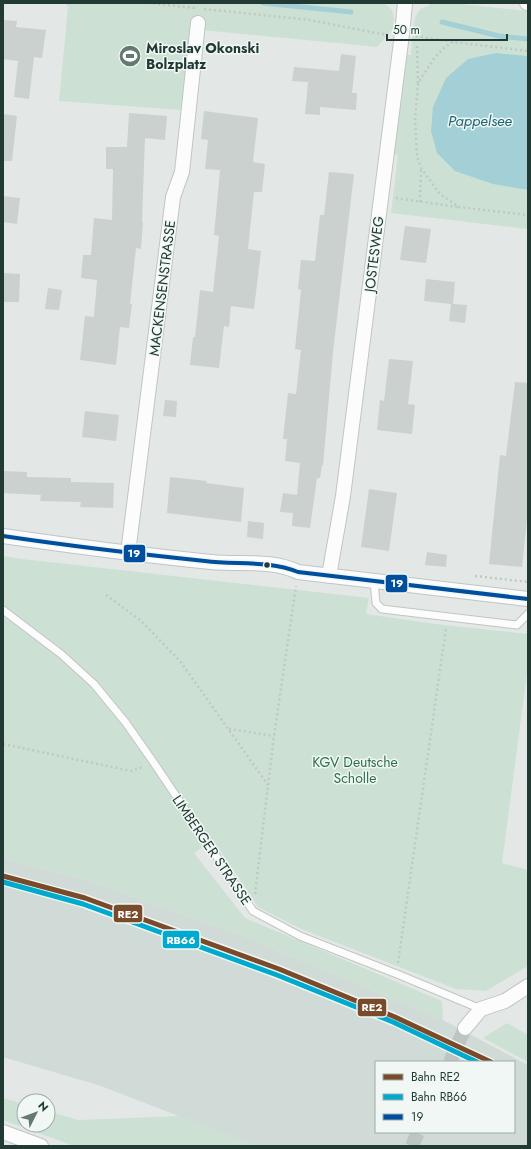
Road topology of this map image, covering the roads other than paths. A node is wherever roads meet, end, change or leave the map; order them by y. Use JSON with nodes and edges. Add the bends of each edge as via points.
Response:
{"nodes":[{"id":1,"x":405,"y":3,"type":"edge"},
{"id":2,"x":198,"y":23,"type":"dead end"},
{"id":3,"x":3,"y":536,"type":"edge"},
{"id":4,"x":128,"y":553,"type":"junction"},
{"id":5,"x":329,"y":576,"type":"junction"},
{"id":6,"x":374,"y":581,"type":"junction"},
{"id":7,"x":528,"y":599,"type":"edge"},
{"id":8,"x":3,"y":610,"type":"edge"},
{"id":9,"x":528,"y":614,"type":"edge"},
{"id":10,"x":528,"y":986,"type":"edge"},
{"id":11,"x":481,"y":1009,"type":"junction"},
{"id":12,"x":465,"y":1028,"type":"tunnel mouth"},
{"id":13,"x":3,"y":1132,"type":"edge"},
{"id":14,"x":41,"y":1146,"type":"edge"}],
"edges":[{"from":1,"to":5,"type":"street","name":"JOSTESWEG","via":[[343,496]]},
{"from":2,"to":4,"type":"street","name":"MACKENSENSTRASSE","via":[[182,172],[173,197]]},
{"from":3,"to":4,"type":"street"},
{"from":4,"to":5,"type":"street","via":[[228,564],[267,564]]},
{"from":5,"to":6,"type":"street"},
{"from":6,"to":7,"type":"street"},
{"from":6,"to":9,"type":"lane","via":[[376,602],[382,610],[517,625]]},
{"from":8,"to":11,"type":"lane","name":"LIMBERGER STRASSE","via":[[61,654],[94,684],[154,763],[253,911],[300,936]]},
{"from":10,"to":11,"type":"street","via":[[505,1001]]},
{"from":11,"to":12,"type":"street"},
{"from":13,"to":14,"type":"street"}]}
